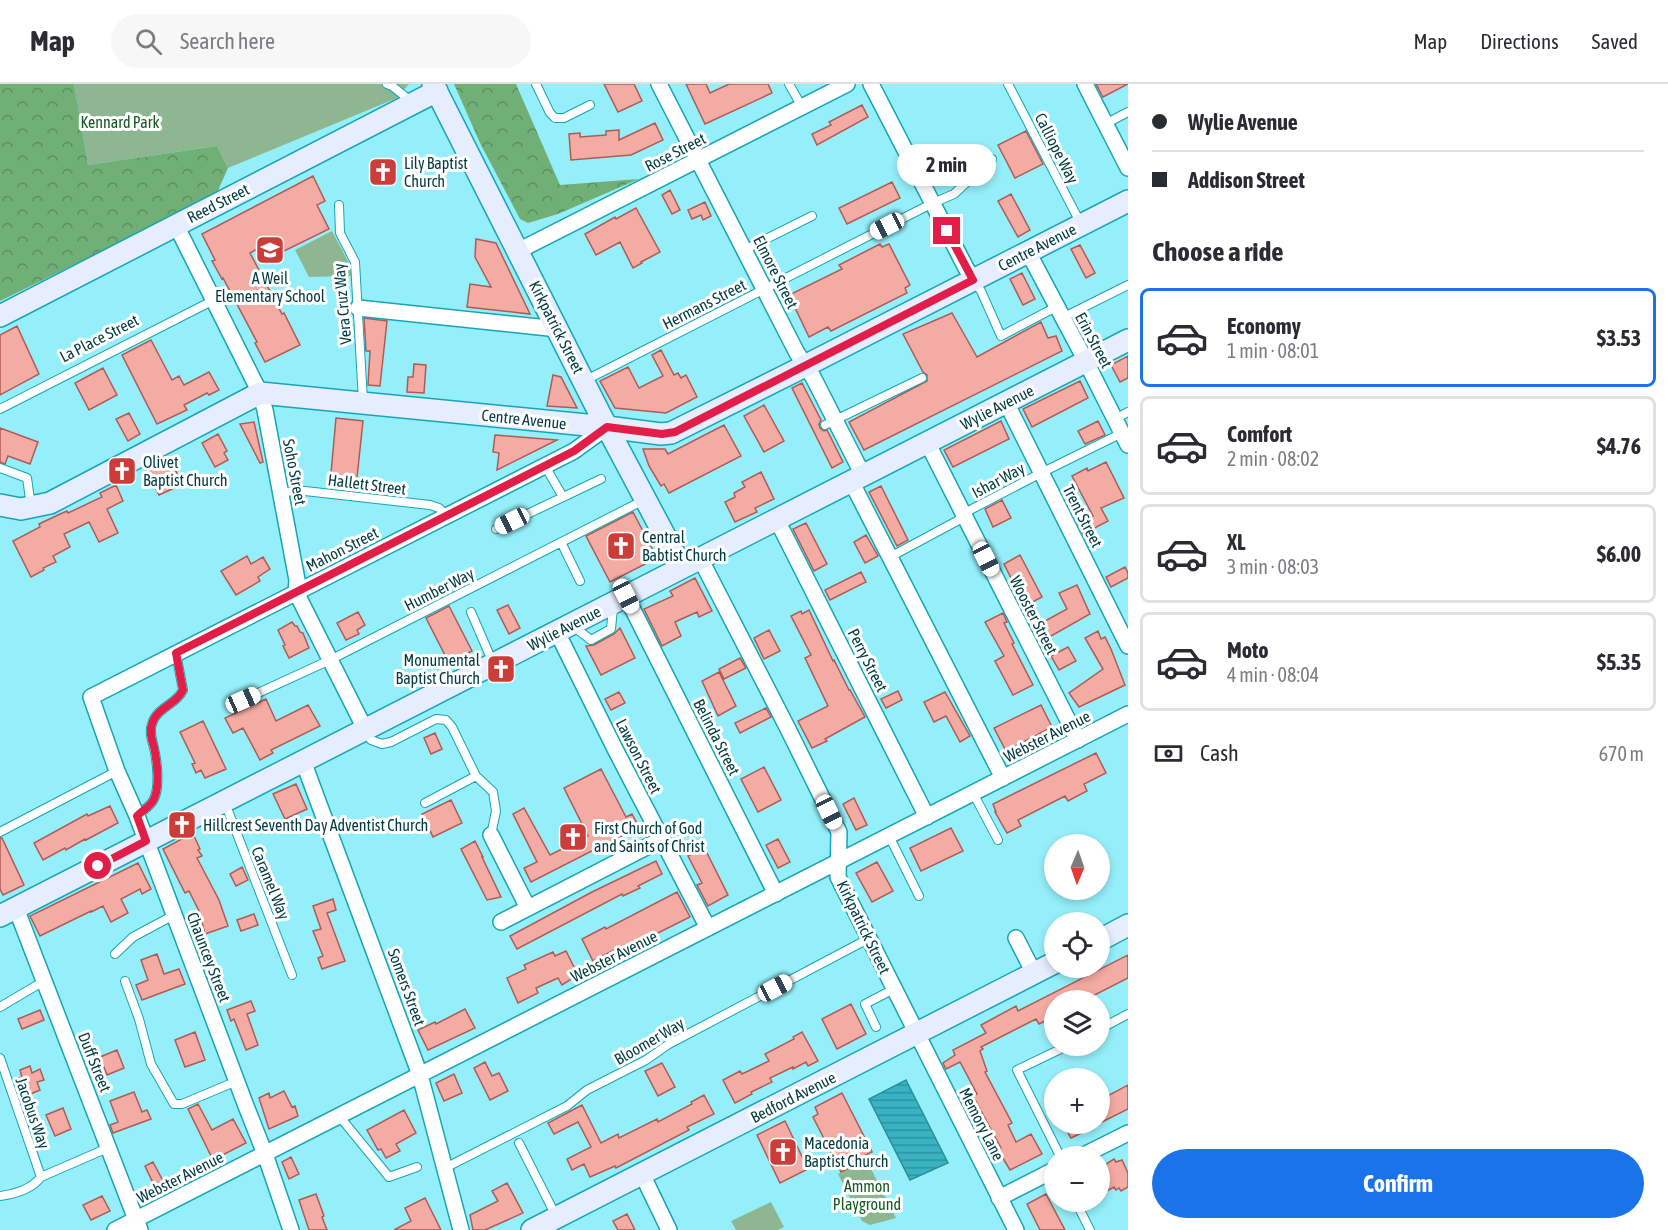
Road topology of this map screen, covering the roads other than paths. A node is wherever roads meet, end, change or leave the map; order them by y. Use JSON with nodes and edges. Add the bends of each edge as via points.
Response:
{"nodes":[{"id":1,"x":387,"y":84,"type":"edge"},
{"id":2,"x":536,"y":84,"type":"edge"},
{"id":3,"x":659,"y":84,"type":"edge"},
{"id":4,"x":789,"y":84,"type":"edge"},
{"id":5,"x":847,"y":84,"type":"edge"},
{"id":6,"x":871,"y":84,"type":"edge"},
{"id":7,"x":1008,"y":84,"type":"edge"},
{"id":8,"x":1085,"y":84,"type":"edge"},
{"id":9,"x":435,"y":87,"type":"edge"},
{"id":10,"x":413,"y":103,"type":"junction"},
{"id":11,"x":590,"y":105,"type":"dead end"},
{"id":12,"x":802,"y":107,"type":"junction"},
{"id":13,"x":1128,"y":112,"type":"edge"},
{"id":14,"x":1105,"y":124,"type":"junction"},
{"id":15,"x":992,"y":159,"type":"dead end"},
{"id":16,"x":698,"y":160,"type":"junction"},
{"id":17,"x":1128,"y":168,"type":"edge"},
{"id":18,"x":1128,"y":201,"type":"edge"},
{"id":19,"x":933,"y":203,"type":"junction"},
{"id":20,"x":339,"y":205,"type":"dead end"},
{"id":21,"x":812,"y":216,"type":"dead end"},
{"id":22,"x":176,"y":225,"type":"junction"},
{"id":23,"x":1081,"y":225,"type":"junction"},
{"id":24,"x":744,"y":250,"type":"junction"},
{"id":25,"x":518,"y":251,"type":"junction"},
{"id":26,"x":1028,"y":252,"type":"junction"},
{"id":27,"x":973,"y":280,"type":"junction"},
{"id":28,"x":1128,"y":285,"type":"edge"},
{"id":29,"x":764,"y":289,"type":"junction"},
{"id":30,"x":214,"y":300,"type":"junction"},
{"id":31,"x":358,"y":308,"type":"junction"},
{"id":32,"x":1059,"y":313,"type":"junction"},
{"id":33,"x":0,"y":316,"type":"edge"},
{"id":34,"x":558,"y":329,"type":"junction"},
{"id":35,"x":1128,"y":340,"type":"edge"},
{"id":36,"x":1086,"y":361,"type":"junction"},
{"id":37,"x":806,"y":366,"type":"junction"},
{"id":38,"x":922,"y":378,"type":"dead end"},
{"id":39,"x":585,"y":381,"type":"junction"},
{"id":40,"x":260,"y":393,"type":"junction"},
{"id":41,"x":1006,"y":402,"type":"junction"},
{"id":42,"x":363,"y":404,"type":"junction"},
{"id":43,"x":0,"y":409,"type":"edge"},
{"id":44,"x":1121,"y":415,"type":"edge"},
{"id":45,"x":830,"y":423,"type":"junction"},
{"id":46,"x":607,"y":427,"type":"junction"},
{"id":47,"x":1125,"y":439,"type":"edge"},
{"id":48,"x":927,"y":442,"type":"junction"},
{"id":49,"x":545,"y":466,"type":"junction"},
{"id":50,"x":0,"y":468,"type":"edge"},
{"id":51,"x":1041,"y":473,"type":"junction"},
{"id":52,"x":857,"y":478,"type":"junction"},
{"id":53,"x":601,"y":479,"type":"dead end"},
{"id":54,"x":281,"y":492,"type":"junction"},
{"id":55,"x":563,"y":496,"type":"junction"},
{"id":56,"x":645,"y":500,"type":"junction"},
{"id":57,"x":0,"y":505,"type":"edge"},
{"id":58,"x":31,"y":507,"type":"junction"},
{"id":59,"x":964,"y":515,"type":"junction"},
{"id":60,"x":447,"y":516,"type":"junction"},
{"id":61,"x":777,"y":520,"type":"junction"},
{"id":62,"x":496,"y":529,"type":"dead end"},
{"id":63,"x":561,"y":542,"type":"junction"},
{"id":64,"x":890,"y":557,"type":"junction"},
{"id":65,"x":692,"y":562,"type":"junction"},
{"id":66,"x":580,"y":581,"type":"dead end"},
{"id":67,"x":296,"y":592,"type":"junction"},
{"id":68,"x":619,"y":600,"type":"junction"},
{"id":69,"x":471,"y":612,"type":"dead end"},
{"id":70,"x":564,"y":628,"type":"junction"},
{"id":71,"x":1128,"y":646,"type":"edge"},
{"id":72,"x":176,"y":653,"type":"junction"},
{"id":73,"x":330,"y":660,"type":"junction"},
{"id":74,"x":493,"y":664,"type":"junction"},
{"id":75,"x":91,"y":697,"type":"joint"},
{"id":76,"x":243,"y":700,"type":"dead end"},
{"id":77,"x":1128,"y":714,"type":"edge"},
{"id":78,"x":365,"y":729,"type":"junction"},
{"id":79,"x":1078,"y":740,"type":"junction"},
{"id":80,"x":303,"y":761,"type":"junction"},
{"id":81,"x":117,"y":771,"type":"junction"},
{"id":82,"x":476,"y":776,"type":"junction"},
{"id":83,"x":1002,"y":778,"type":"junction"},
{"id":84,"x":973,"y":793,"type":"junction"},
{"id":85,"x":224,"y":801,"type":"junction"},
{"id":86,"x":425,"y":803,"type":"dead end"},
{"id":87,"x":137,"y":816,"type":"junction"},
{"id":88,"x":927,"y":817,"type":"junction"},
{"id":89,"x":0,"y":832,"type":"edge"},
{"id":90,"x":491,"y":835,"type":"joint"},
{"id":91,"x":889,"y":836,"type":"junction"},
{"id":92,"x":662,"y":839,"type":"junction"},
{"id":93,"x":998,"y":840,"type":"dead end"},
{"id":94,"x":146,"y":841,"type":"junction"},
{"id":95,"x":839,"y":862,"type":"junction"},
{"id":96,"x":776,"y":894,"type":"junction"},
{"id":97,"x":919,"y":896,"type":"dead end"},
{"id":98,"x":528,"y":908,"type":"junction"},
{"id":99,"x":8,"y":912,"type":"edge"},
{"id":100,"x":174,"y":915,"type":"junction"},
{"id":101,"x":501,"y":922,"type":"dead end"},
{"id":102,"x":1128,"y":925,"type":"edge"},
{"id":103,"x":708,"y":928,"type":"junction"},
{"id":104,"x":1110,"y":935,"type":"edge"},
{"id":105,"x":1016,"y":938,"type":"dead end"},
{"id":106,"x":868,"y":939,"type":"junction"},
{"id":107,"x":115,"y":954,"type":"dead end"},
{"id":108,"x":1044,"y":968,"type":"edge"},
{"id":109,"x":1034,"y":973,"type":"junction"},
{"id":110,"x":292,"y":975,"type":"dead end"},
{"id":111,"x":44,"y":981,"type":"junction"},
{"id":112,"x":125,"y":981,"type":"dead end"},
{"id":113,"x":894,"y":989,"type":"junction"},
{"id":114,"x":0,"y":1007,"type":"edge"},
{"id":115,"x":1128,"y":1014,"type":"edge"},
{"id":116,"x":1110,"y":1024,"type":"edge"},
{"id":117,"x":876,"y":1027,"type":"dead end"},
{"id":118,"x":917,"y":1034,"type":"junction"},
{"id":119,"x":1046,"y":1056,"type":"edge"},
{"id":120,"x":0,"y":1058,"type":"edge"},
{"id":121,"x":420,"y":1075,"type":"junction"},
{"id":122,"x":237,"y":1081,"type":"junction"},
{"id":123,"x":340,"y":1117,"type":"junction"},
{"id":124,"x":1128,"y":1134,"type":"edge"},
{"id":125,"x":519,"y":1143,"type":"dead end"},
{"id":126,"x":1054,"y":1146,"type":"edge"},
{"id":127,"x":1103,"y":1146,"type":"edge"},
{"id":128,"x":110,"y":1147,"type":"junction"},
{"id":129,"x":265,"y":1154,"type":"junction"},
{"id":130,"x":417,"y":1167,"type":"dead end"},
{"id":131,"x":445,"y":1168,"type":"junction"},
{"id":132,"x":642,"y":1174,"type":"junction"},
{"id":133,"x":1044,"y":1175,"type":"edge"},
{"id":134,"x":40,"y":1177,"type":"junction"},
{"id":135,"x":0,"y":1196,"type":"edge"},
{"id":136,"x":999,"y":1198,"type":"junction"},
{"id":137,"x":1081,"y":1212,"type":"edge"},
{"id":138,"x":557,"y":1217,"type":"junction"},
{"id":139,"x":138,"y":1225,"type":"edge"},
{"id":140,"x":115,"y":1230,"type":"edge"},
{"id":141,"x":291,"y":1230,"type":"edge"},
{"id":142,"x":461,"y":1230,"type":"edge"},
{"id":143,"x":532,"y":1230,"type":"edge"},
{"id":144,"x":669,"y":1230,"type":"edge"},
{"id":145,"x":1016,"y":1230,"type":"edge"},
{"id":146,"x":1090,"y":1230,"type":"edge"}],
"edges":[{"from":1,"to":10,"type":"lane"},
{"from":2,"to":11,"type":"lane","via":[[555,118],[564,118]]},
{"from":3,"to":16,"type":"street","name":"Elmore Street"},
{"from":4,"to":12,"type":"lane"},
{"from":5,"to":12,"type":"street","name":"Rose Street"},
{"from":6,"to":19,"type":"street"},
{"from":7,"to":23,"type":"lane","name":"Calliope Way"},
{"from":8,"to":14,"type":"street"},
{"from":9,"to":10,"type":"street","name":"Reed Street"},
{"from":9,"to":25,"type":"street","name":"Kirkpatrick Street"},
{"from":10,"to":22,"type":"street","name":"Reed Street"},
{"from":12,"to":16,"type":"street","name":"Rose Street"},
{"from":13,"to":14,"type":"lane"},
{"from":14,"to":17,"type":"street"},
{"from":15,"to":19,"type":"lane","name":"Hermans Street","via":[[954,194]]},
{"from":16,"to":24,"type":"street","name":"Elmore Street"},
{"from":16,"to":25,"type":"street","name":"Rose Street"},
{"from":18,"to":23,"type":"street","name":"Centre Avenue"},
{"from":19,"to":27,"type":"street"},
{"from":19,"to":29,"type":"lane","name":"Hermans Street"},
{"from":20,"to":31,"type":"lane","name":"Vera Cruz Way","via":[[340,233],[355,262]]},
{"from":21,"to":24,"type":"lane"},
{"from":22,"to":30,"type":"street","name":"Soho Street"},
{"from":22,"to":33,"type":"street","name":"Reed Street"},
{"from":23,"to":26,"type":"street","name":"Centre Avenue"},
{"from":24,"to":29,"type":"street","name":"Elmore Street"},
{"from":25,"to":34,"type":"street","name":"Kirkpatrick Street"},
{"from":26,"to":27,"type":"street","name":"Centre Avenue"},
{"from":26,"to":32,"type":"street","name":"Erin Street"},
{"from":27,"to":32,"type":"lane","via":[[1001,336]]},
{"from":27,"to":37,"type":"street","name":"Centre Avenue"},
{"from":28,"to":32,"type":"lane"},
{"from":29,"to":37,"type":"street","name":"Elmore Street"},
{"from":29,"to":39,"type":"lane","name":"Hermans Street"},
{"from":30,"to":40,"type":"street","name":"Soho Street"},
{"from":30,"to":43,"type":"lane","name":"La Place Street"},
{"from":31,"to":34,"type":"street"},
{"from":31,"to":42,"type":"lane","name":"Vera Cruz Way"},
{"from":32,"to":36,"type":"street","name":"Erin Street"},
{"from":34,"to":39,"type":"street","name":"Kirkpatrick Street"},
{"from":35,"to":36,"type":"street","name":"Wylie Avenue"},
{"from":36,"to":41,"type":"street","name":"Wylie Avenue"},
{"from":36,"to":44,"type":"street","name":"Erin Street"},
{"from":37,"to":45,"type":"street","name":"Elmore Street"},
{"from":37,"to":46,"type":"street","name":"Centre Avenue","via":[[675,432]]},
{"from":38,"to":45,"type":"lane"},
{"from":39,"to":46,"type":"street","name":"Kirkpatrick Street"},
{"from":40,"to":42,"type":"street","name":"Centre Avenue"},
{"from":40,"to":54,"type":"street","name":"Soho Street"},
{"from":40,"to":58,"type":"street","via":[[50,503]]},
{"from":41,"to":48,"type":"street","name":"Wylie Avenue"},
{"from":41,"to":51,"type":"street","name":"Trent Street"},
{"from":42,"to":46,"type":"street","name":"Centre Avenue"},
{"from":44,"to":47,"type":"street","name":"Erin Street"},
{"from":45,"to":52,"type":"street","name":"Elmore Street"},
{"from":46,"to":49,"type":"street","name":"Mahon Street"},
{"from":46,"to":56,"type":"street","name":"Kirkpatrick Street"},
{"from":47,"to":51,"type":"lane","name":"Ishar Way"},
{"from":48,"to":52,"type":"street","name":"Wylie Avenue"},
{"from":48,"to":59,"type":"street","name":"Wooster Street"},
{"from":49,"to":55,"type":"lane"},
{"from":49,"to":60,"type":"street","name":"Mahon Street"},
{"from":50,"to":58,"type":"lane","via":[[27,478]]},
{"from":51,"to":59,"type":"lane","name":"Ishar Way"},
{"from":51,"to":71,"type":"street","name":"Trent Street"},
{"from":52,"to":61,"type":"street","name":"Wylie Avenue"},
{"from":52,"to":64,"type":"street","name":"Elmore Street"},
{"from":53,"to":55,"type":"lane"},
{"from":54,"to":60,"type":"lane","name":"Hallett Street","via":[[305,491],[430,505]]},
{"from":54,"to":67,"type":"street","name":"Soho Street"},
{"from":55,"to":62,"type":"lane"},
{"from":56,"to":63,"type":"lane","name":"Humber Way"},
{"from":56,"to":65,"type":"street","name":"Kirkpatrick Street","via":[[675,555]]},
{"from":57,"to":58,"type":"street"},
{"from":59,"to":64,"type":"lane","name":"Ishar Way"},
{"from":59,"to":79,"type":"street","name":"Wooster Street"},
{"from":60,"to":67,"type":"street","name":"Mahon Street"},
{"from":61,"to":65,"type":"street","name":"Wylie Avenue"},
{"from":61,"to":88,"type":"street","name":"Perry Street"},
{"from":63,"to":66,"type":"lane"},
{"from":63,"to":73,"type":"lane","name":"Humber Way"},
{"from":64,"to":83,"type":"street","name":"Elmore Street"},
{"from":65,"to":68,"type":"street","name":"Wylie Avenue"},
{"from":65,"to":95,"type":"street","name":"Kirkpatrick Street","via":[[788,729],[839,832]]},
{"from":67,"to":72,"type":"street","name":"Mahon Street"},
{"from":67,"to":73,"type":"street","name":"Soho Street"},
{"from":68,"to":70,"type":"street","name":"Wylie Avenue"},
{"from":68,"to":96,"type":"street","name":"Belinda Street"},
{"from":69,"to":74,"type":"lane"},
{"from":70,"to":74,"type":"street","name":"Wylie Avenue"},
{"from":70,"to":92,"type":"street","name":"Lawson Street"},
{"from":72,"to":75,"type":"street","name":"Mahon Street"},
{"from":72,"to":87,"type":"lane","via":[[183,690],[152,722],[157,760],[155,792],[152,802]]},
{"from":73,"to":76,"type":"lane","name":"Humber Way"},
{"from":73,"to":78,"type":"street","name":"Soho Street"},
{"from":74,"to":78,"type":"street","name":"Wylie Avenue"},
{"from":75,"to":81,"type":"street","name":"Chauncey Street"},
{"from":77,"to":79,"type":"street","name":"Webster Avenue"},
{"from":78,"to":80,"type":"street","name":"Wylie Avenue"},
{"from":78,"to":82,"type":"lane","via":[[371,740],[382,744],[436,719],[446,720]]},
{"from":79,"to":83,"type":"street","name":"Webster Avenue"},
{"from":80,"to":85,"type":"street","name":"Wylie Avenue"},
{"from":80,"to":121,"type":"street","name":"Somers Street"},
{"from":81,"to":87,"type":"street","name":"Chauncey Street"},
{"from":81,"to":89,"type":"lane"},
{"from":82,"to":86,"type":"lane"},
{"from":82,"to":90,"type":"lane","via":[[493,792],[496,811]]},
{"from":83,"to":84,"type":"street","name":"Webster Avenue"},
{"from":84,"to":88,"type":"street","name":"Webster Avenue"},
{"from":84,"to":93,"type":"lane"},
{"from":85,"to":94,"type":"street","name":"Wylie Avenue"},
{"from":85,"to":110,"type":"lane","name":"Caramel Way"},
{"from":87,"to":94,"type":"street","name":"Chauncey Street"},
{"from":88,"to":91,"type":"street","name":"Webster Avenue"},
{"from":90,"to":98,"type":"street"},
{"from":91,"to":95,"type":"street","name":"Webster Avenue"},
{"from":91,"to":97,"type":"lane"},
{"from":92,"to":98,"type":"street"},
{"from":92,"to":103,"type":"street","name":"Lawson Street"},
{"from":94,"to":99,"type":"street","name":"Wylie Avenue"},
{"from":94,"to":100,"type":"street","name":"Chauncey Street"},
{"from":95,"to":96,"type":"street","name":"Webster Avenue"},
{"from":95,"to":106,"type":"street","name":"Kirkpatrick Street","via":[[838,877]]},
{"from":96,"to":103,"type":"street","name":"Webster Avenue"},
{"from":98,"to":101,"type":"street"},
{"from":99,"to":111,"type":"street","name":"Duff Street"},
{"from":100,"to":107,"type":"lane","via":[[133,938]]},
{"from":100,"to":122,"type":"street","name":"Chauncey Street"},
{"from":102,"to":104,"type":"street"},
{"from":103,"to":121,"type":"street","name":"Webster Avenue"},
{"from":105,"to":109,"type":"street"},
{"from":106,"to":113,"type":"street","name":"Kirkpatrick Street"},
{"from":106,"to":131,"type":"lane","name":"Bloomer Way","via":[[669,1044],[587,1090],[567,1106]]},
{"from":108,"to":109,"type":"street","name":"Bedford Avenue"},
{"from":109,"to":118,"type":"street","name":"Bedford Avenue"},
{"from":111,"to":114,"type":"lane"},
{"from":111,"to":128,"type":"street","name":"Duff Street"},
{"from":112,"to":122,"type":"lane","via":[[151,1064],[174,1104]]},
{"from":113,"to":117,"type":"lane","via":[[865,1004]]},
{"from":113,"to":118,"type":"street","name":"Kirkpatrick Street"},
{"from":115,"to":116,"type":"lane"},
{"from":118,"to":132,"type":"street","name":"Bedford Avenue"},
{"from":118,"to":136,"type":"street","name":"Memory Lane"},
{"from":119,"to":126,"type":"lane","via":[[1017,1070]]},
{"from":120,"to":134,"type":"lane","name":"Jacobus Way"},
{"from":121,"to":123,"type":"street","name":"Webster Avenue"},
{"from":121,"to":131,"type":"street","name":"Somers Street"},
{"from":122,"to":129,"type":"street","name":"Chauncey Street"},
{"from":123,"to":129,"type":"street","name":"Webster Avenue"},
{"from":123,"to":130,"type":"lane","via":[[389,1177]]},
{"from":124,"to":127,"type":"street"},
{"from":125,"to":138,"type":"lane"},
{"from":128,"to":134,"type":"lane"},
{"from":128,"to":139,"type":"street","name":"Duff Street"},
{"from":129,"to":139,"type":"street","name":"Webster Avenue"},
{"from":129,"to":141,"type":"street","name":"Chauncey Street"},
{"from":131,"to":142,"type":"street","name":"Somers Street"},
{"from":132,"to":138,"type":"street","name":"Bedford Avenue"},
{"from":132,"to":144,"type":"street"},
{"from":133,"to":136,"type":"street"},
{"from":134,"to":135,"type":"lane","via":[[24,1191]]},
{"from":136,"to":145,"type":"street","name":"Memory Lane"},
{"from":137,"to":146,"type":"lane"},
{"from":138,"to":143,"type":"street","name":"Bedford Avenue"},
{"from":139,"to":140,"type":"street","name":"Webster Avenue"}]}
